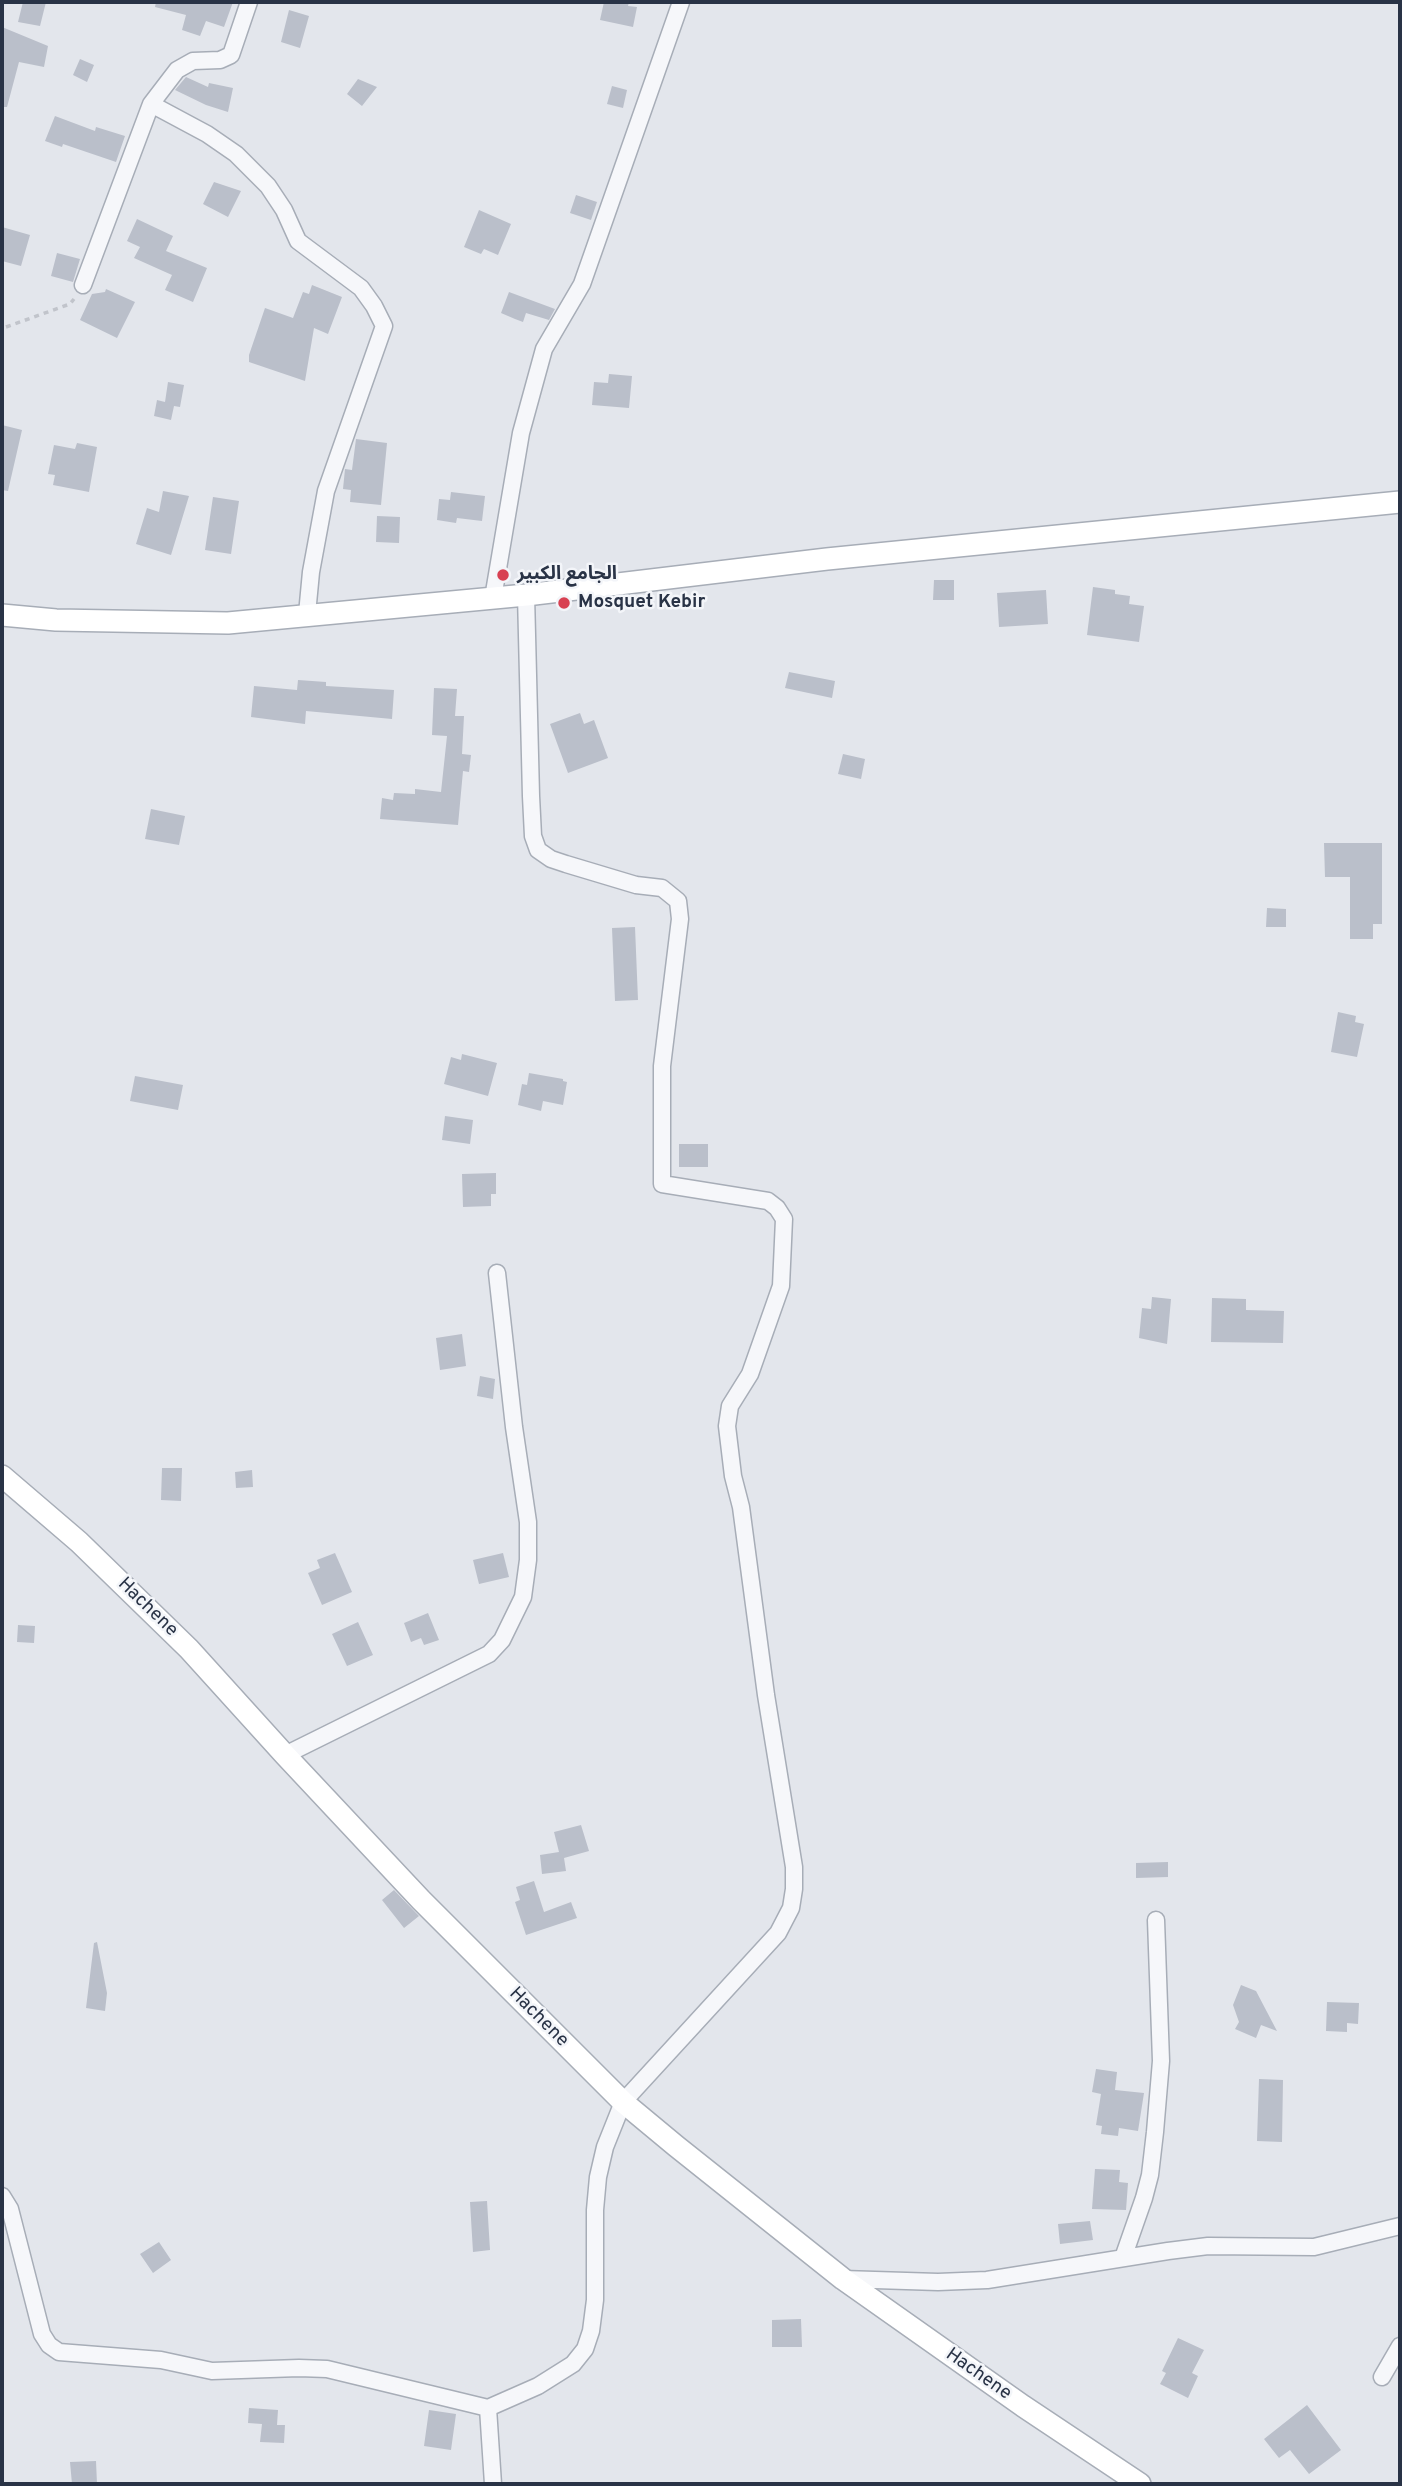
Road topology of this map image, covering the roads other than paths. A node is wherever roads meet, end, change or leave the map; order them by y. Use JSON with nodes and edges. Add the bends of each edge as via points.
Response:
{"nodes":[{"id":1,"x":249,"y":2,"type":"edge"},
{"id":2,"x":681,"y":2,"type":"edge"},
{"id":3,"x":151,"y":104,"type":"junction"},
{"id":4,"x":83,"y":285,"type":"road end"},
{"id":5,"x":1400,"y":502,"type":"edge"},
{"id":6,"x":526,"y":595,"type":"junction"},
{"id":7,"x":493,"y":598,"type":"junction"},
{"id":8,"x":307,"y":614,"type":"junction"},
{"id":9,"x":2,"y":615,"type":"edge"},
{"id":10,"x":497,"y":1273,"type":"dead end"},
{"id":11,"x":2,"y":1476,"type":"edge"},
{"id":12,"x":285,"y":1755,"type":"junction"},
{"id":13,"x":1156,"y":1920,"type":"dead end"},
{"id":14,"x":623,"y":2102,"type":"junction"},
{"id":15,"x":2,"y":2196,"type":"edge"},
{"id":16,"x":1399,"y":2229,"type":"edge"},
{"id":17,"x":1123,"y":2258,"type":"junction"},
{"id":18,"x":843,"y":2279,"type":"junction"},
{"id":19,"x":1400,"y":2346,"type":"edge"},
{"id":20,"x":1382,"y":2377,"type":"dead end"},
{"id":21,"x":488,"y":2408,"type":"junction"},
{"id":22,"x":493,"y":2484,"type":"edge"},
{"id":23,"x":1140,"y":2484,"type":"edge"}],
"edges":[{"from":1,"to":3,"type":"street","via":[[231,55],[193,61],[177,70]]},
{"from":2,"to":7,"type":"street","via":[[582,284],[544,349],[523,424]]},
{"from":3,"to":4,"type":"street"},
{"from":3,"to":8,"type":"street","via":[[236,154],[268,186],[298,241],[361,288],[384,326],[326,491]]},
{"from":5,"to":6,"type":"street","via":[[827,559]]},
{"from":6,"to":7,"type":"street"},
{"from":6,"to":14,"type":"street","via":[[531,796],[538,850],[566,864],[662,888],[678,901],[680,919],[662,1066],[662,1184],[768,1201],[784,1219],[785,1230],[781,1286],[750,1374],[730,1406],[727,1426],[794,1867],[791,1908],[778,1933]]},
{"from":7,"to":8,"type":"street"},
{"from":8,"to":9,"type":"street","via":[[229,623]]},
{"from":10,"to":12,"type":"street","via":[[528,1522],[523,1597],[502,1640],[489,1654]]},
{"from":11,"to":12,"type":"street","name":"Hachene","via":[[79,1542],[179,1639]]},
{"from":12,"to":14,"type":"street","name":"Hachene","via":[[487,1968]]},
{"from":13,"to":17,"type":"street","via":[[1161,2061],[1155,2132],[1150,2175]]},
{"from":14,"to":18,"type":"street","name":"Hachene"},
{"from":14,"to":21,"type":"street","via":[[598,2176],[595,2300],[585,2349],[573,2364],[538,2386]]},
{"from":15,"to":21,"type":"street","via":[[10,2209],[42,2334],[59,2352],[161,2360],[212,2371],[327,2369]]},
{"from":16,"to":17,"type":"street","via":[[1314,2247],[1209,2246]]},
{"from":17,"to":18,"type":"street","via":[[987,2280]]},
{"from":18,"to":23,"type":"street","name":"Hachene"},
{"from":19,"to":20,"type":"street"},
{"from":21,"to":22,"type":"street"}]}
